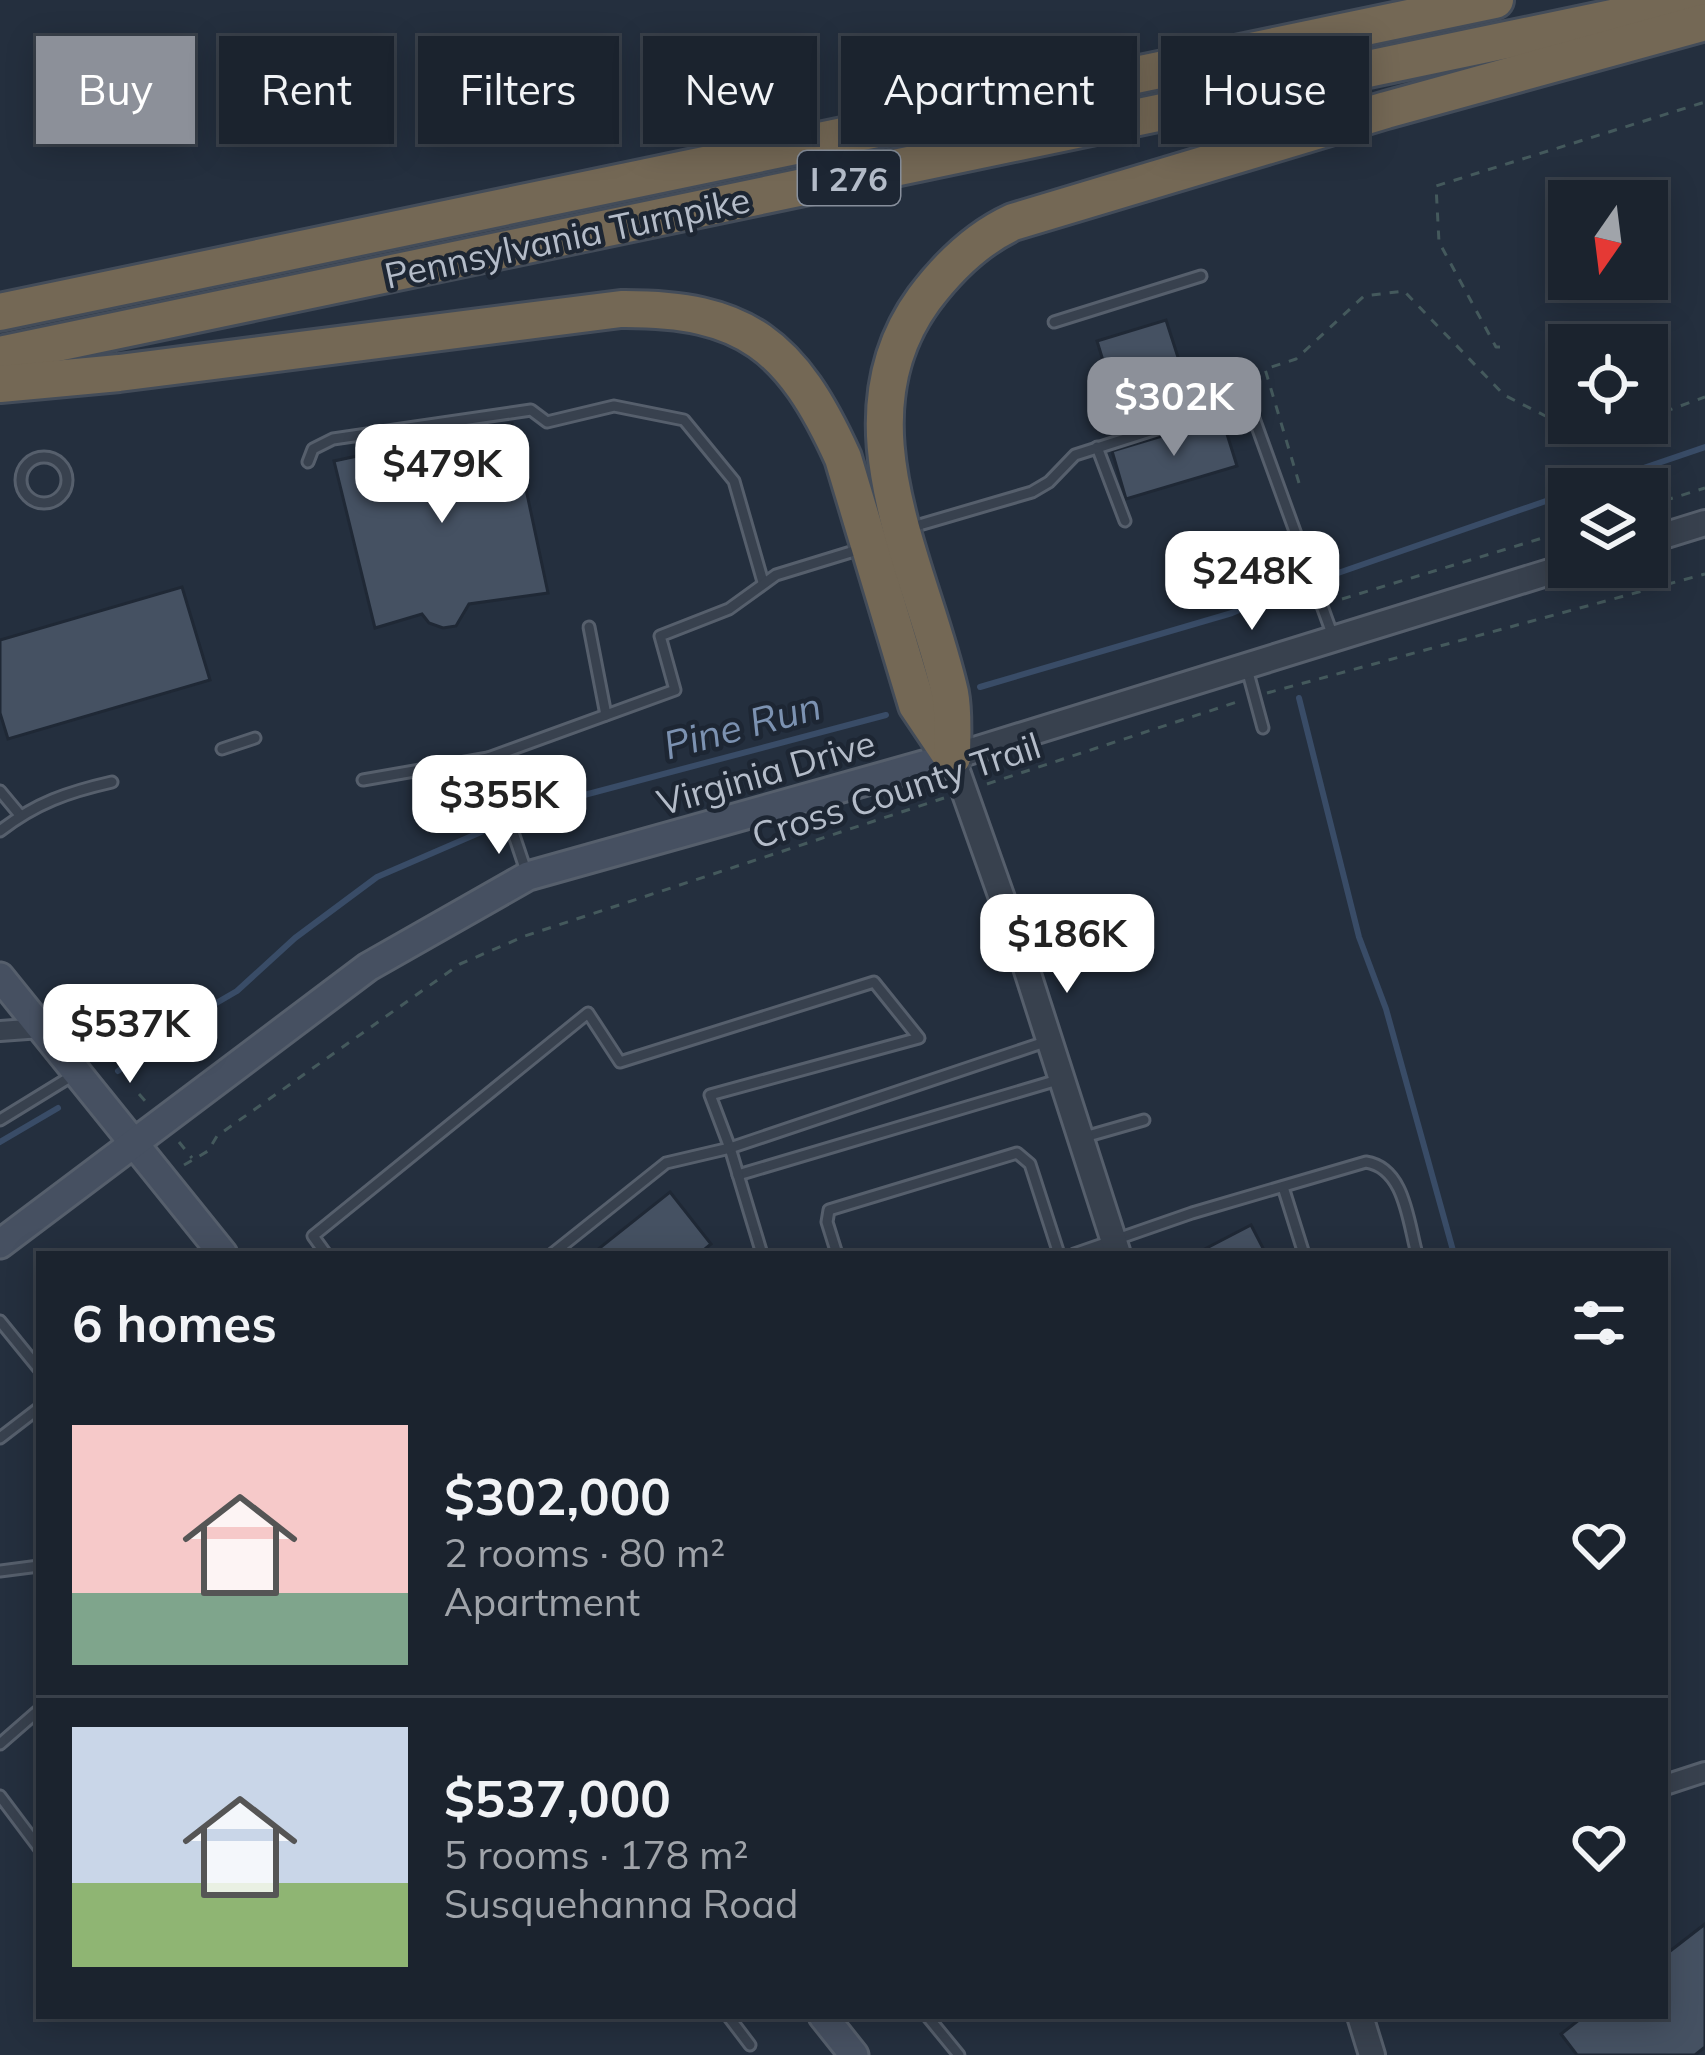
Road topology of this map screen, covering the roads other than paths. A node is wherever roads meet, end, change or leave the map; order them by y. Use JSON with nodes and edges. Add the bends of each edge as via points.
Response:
{"nodes":[{"id":1,"x":1495,"y":0,"type":"edge"},
{"id":2,"x":1698,"y":0,"type":"edge"},
{"id":3,"x":1705,"y":22,"type":"edge"},
{"id":4,"x":1202,"y":276,"type":"dead end"},
{"id":5,"x":0,"y":312,"type":"edge"},
{"id":6,"x":1054,"y":322,"type":"dead end"},
{"id":7,"x":0,"y":355,"type":"edge"},
{"id":8,"x":1238,"y":377,"type":"dead end"},
{"id":9,"x":0,"y":384,"type":"edge"},
{"id":10,"x":1246,"y":400,"type":"junction"},
{"id":11,"x":1096,"y":447,"type":"junction"},
{"id":12,"x":308,"y":462,"type":"dead end"},
{"id":13,"x":68,"y":477,"type":"joint"},
{"id":14,"x":1125,"y":520,"type":"dead end"},
{"id":15,"x":1705,"y":524,"type":"edge"},
{"id":16,"x":904,"y":529,"type":"junction"},
{"id":17,"x":1668,"y":535,"type":"edge"},
{"id":18,"x":869,"y":546,"type":"junction"},
{"id":19,"x":1548,"y":573,"type":"edge"},
{"id":20,"x":763,"y":582,"type":"junction"},
{"id":21,"x":589,"y":626,"type":"dead end"},
{"id":22,"x":1334,"y":639,"type":"junction"},
{"id":23,"x":1246,"y":666,"type":"junction"},
{"id":24,"x":607,"y":715,"type":"junction"},
{"id":25,"x":1263,"y":728,"type":"dead end"},
{"id":26,"x":255,"y":738,"type":"dead end"},
{"id":27,"x":222,"y":749,"type":"dead end"},
{"id":28,"x":488,"y":758,"type":"junction"},
{"id":29,"x":957,"y":774,"type":"junction"},
{"id":30,"x":362,"y":779,"type":"dead end"},
{"id":31,"x":112,"y":782,"type":"dead end"},
{"id":32,"x":0,"y":791,"type":"edge"},
{"id":33,"x":20,"y":815,"type":"junction"},
{"id":34,"x":0,"y":831,"type":"edge"},
{"id":35,"x":528,"y":876,"type":"junction"},
{"id":36,"x":0,"y":977,"type":"edge"},
{"id":37,"x":41,"y":1028,"type":"junction"},
{"id":38,"x":0,"y":1031,"type":"edge"},
{"id":39,"x":1050,"y":1041,"type":"junction"},
{"id":40,"x":77,"y":1072,"type":"junction"},
{"id":41,"x":1062,"y":1078,"type":"junction"},
{"id":42,"x":0,"y":1120,"type":"edge"},
{"id":43,"x":1144,"y":1120,"type":"dead end"},
{"id":44,"x":1081,"y":1138,"type":"junction"},
{"id":45,"x":134,"y":1140,"type":"junction"},
{"id":46,"x":730,"y":1148,"type":"junction"},
{"id":47,"x":738,"y":1175,"type":"junction"},
{"id":48,"x":1283,"y":1187,"type":"junction"},
{"id":49,"x":0,"y":1244,"type":"edge"},
{"id":50,"x":1116,"y":1247,"type":"edge"},
{"id":51,"x":222,"y":1251,"type":"edge"},
{"id":52,"x":324,"y":1251,"type":"edge"},
{"id":53,"x":556,"y":1251,"type":"edge"},
{"id":54,"x":761,"y":1251,"type":"edge"},
{"id":55,"x":836,"y":1251,"type":"edge"},
{"id":56,"x":1058,"y":1251,"type":"edge"},
{"id":57,"x":1303,"y":1251,"type":"edge"},
{"id":58,"x":1416,"y":1251,"type":"edge"},
{"id":59,"x":0,"y":1321,"type":"edge"},
{"id":60,"x":36,"y":1365,"type":"edge"},
{"id":61,"x":36,"y":1410,"type":"edge"},
{"id":62,"x":0,"y":1438,"type":"edge"},
{"id":63,"x":36,"y":1567,"type":"edge"},
{"id":64,"x":0,"y":1571,"type":"edge"},
{"id":65,"x":36,"y":1713,"type":"edge"},
{"id":66,"x":0,"y":1744,"type":"edge"},
{"id":67,"x":1705,"y":1772,"type":"edge"},
{"id":68,"x":1668,"y":1784,"type":"edge"},
{"id":69,"x":0,"y":1796,"type":"edge"},
{"id":70,"x":36,"y":1844,"type":"edge"},
{"id":71,"x":730,"y":2019,"type":"edge"},
{"id":72,"x":825,"y":2019,"type":"edge"},
{"id":73,"x":930,"y":2019,"type":"edge"},
{"id":74,"x":1361,"y":2019,"type":"edge"},
{"id":75,"x":750,"y":2044,"type":"dead end"},
{"id":76,"x":854,"y":2055,"type":"edge"},
{"id":77,"x":958,"y":2055,"type":"edge"},
{"id":78,"x":1372,"y":2055,"type":"edge"}],
"edges":[{"from":1,"to":5,"type":"highway","name":"Pennsylvania Turnpike","number":"I 276"},
{"from":2,"to":7,"type":"highway","name":"Pennsylvania Turnpike","number":"I 276"},
{"from":3,"to":16,"type":"highway","via":[[1385,110],[984,236],[907,323],[890,364],[884,459]]},
{"from":4,"to":6,"type":"lane"},
{"from":8,"to":10,"type":"lane"},
{"from":9,"to":18,"type":"highway","via":[[668,309],[750,333],[806,384],[843,458]]},
{"from":10,"to":11,"type":"lane"},
{"from":10,"to":22,"type":"lane"},
{"from":11,"to":14,"type":"lane"},
{"from":11,"to":16,"type":"lane","via":[[1075,454],[1032,492]]},
{"from":12,"to":20,"type":"lane","via":[[313,449],[333,439],[531,410],[547,422],[614,406],[684,420],[734,481]]},
{"from":13,"to":13,"type":"lane","via":[[59,461],[42,456],[26,465],[20,482],[29,498],[47,504],[62,495]]},
{"from":15,"to":17,"type":"street"},
{"from":16,"to":29,"type":"highway","via":[[951,698]]},
{"from":18,"to":20,"type":"lane"},
{"from":18,"to":29,"type":"highway","via":[[917,705]]},
{"from":19,"to":22,"type":"street","name":"Virginia Drive"},
{"from":20,"to":24,"type":"lane","via":[[729,609],[660,636],[676,690]]},
{"from":21,"to":24,"type":"lane"},
{"from":22,"to":23,"type":"street","name":"Virginia Drive"},
{"from":23,"to":25,"type":"lane"},
{"from":23,"to":29,"type":"street","name":"Virginia Drive"},
{"from":24,"to":28,"type":"lane"},
{"from":26,"to":27,"type":"lane"},
{"from":28,"to":30,"type":"lane"},
{"from":28,"to":35,"type":"lane"},
{"from":29,"to":35,"type":"main road","name":"Virginia Drive"},
{"from":29,"to":39,"type":"street"},
{"from":31,"to":33,"type":"lane","via":[[59,794]]},
{"from":32,"to":33,"type":"lane"},
{"from":33,"to":34,"type":"lane"},
{"from":35,"to":45,"type":"main road","name":"Virginia Drive","via":[[368,967]]},
{"from":36,"to":37,"type":"main road"},
{"from":37,"to":38,"type":"street"},
{"from":37,"to":40,"type":"main road"},
{"from":39,"to":41,"type":"street"},
{"from":39,"to":46,"type":"lane"},
{"from":40,"to":42,"type":"lane"},
{"from":40,"to":45,"type":"main road"},
{"from":41,"to":44,"type":"street"},
{"from":41,"to":47,"type":"lane"},
{"from":43,"to":44,"type":"lane"},
{"from":44,"to":50,"type":"street"},
{"from":45,"to":49,"type":"main road","name":"Virginia Drive"},
{"from":45,"to":51,"type":"main road"},
{"from":46,"to":47,"type":"lane"},
{"from":46,"to":52,"type":"lane","via":[[710,1095],[919,1038],[874,982],[620,1062],[588,1013],[313,1236]]},
{"from":46,"to":53,"type":"lane","via":[[666,1163]]},
{"from":47,"to":54,"type":"lane"},
{"from":48,"to":50,"type":"lane"},
{"from":48,"to":57,"type":"lane"},
{"from":48,"to":58,"type":"lane","via":[[1379,1165],[1395,1178]]},
{"from":55,"to":56,"type":"lane","via":[[830,1210],[1017,1153],[1030,1164]]},
{"from":59,"to":60,"type":"lane"},
{"from":61,"to":62,"type":"lane"},
{"from":63,"to":64,"type":"lane"},
{"from":65,"to":66,"type":"lane"},
{"from":67,"to":68,"type":"street"},
{"from":69,"to":70,"type":"lane"},
{"from":71,"to":75,"type":"lane"},
{"from":72,"to":76,"type":"main road"},
{"from":73,"to":77,"type":"lane"},
{"from":74,"to":78,"type":"street"}]}
